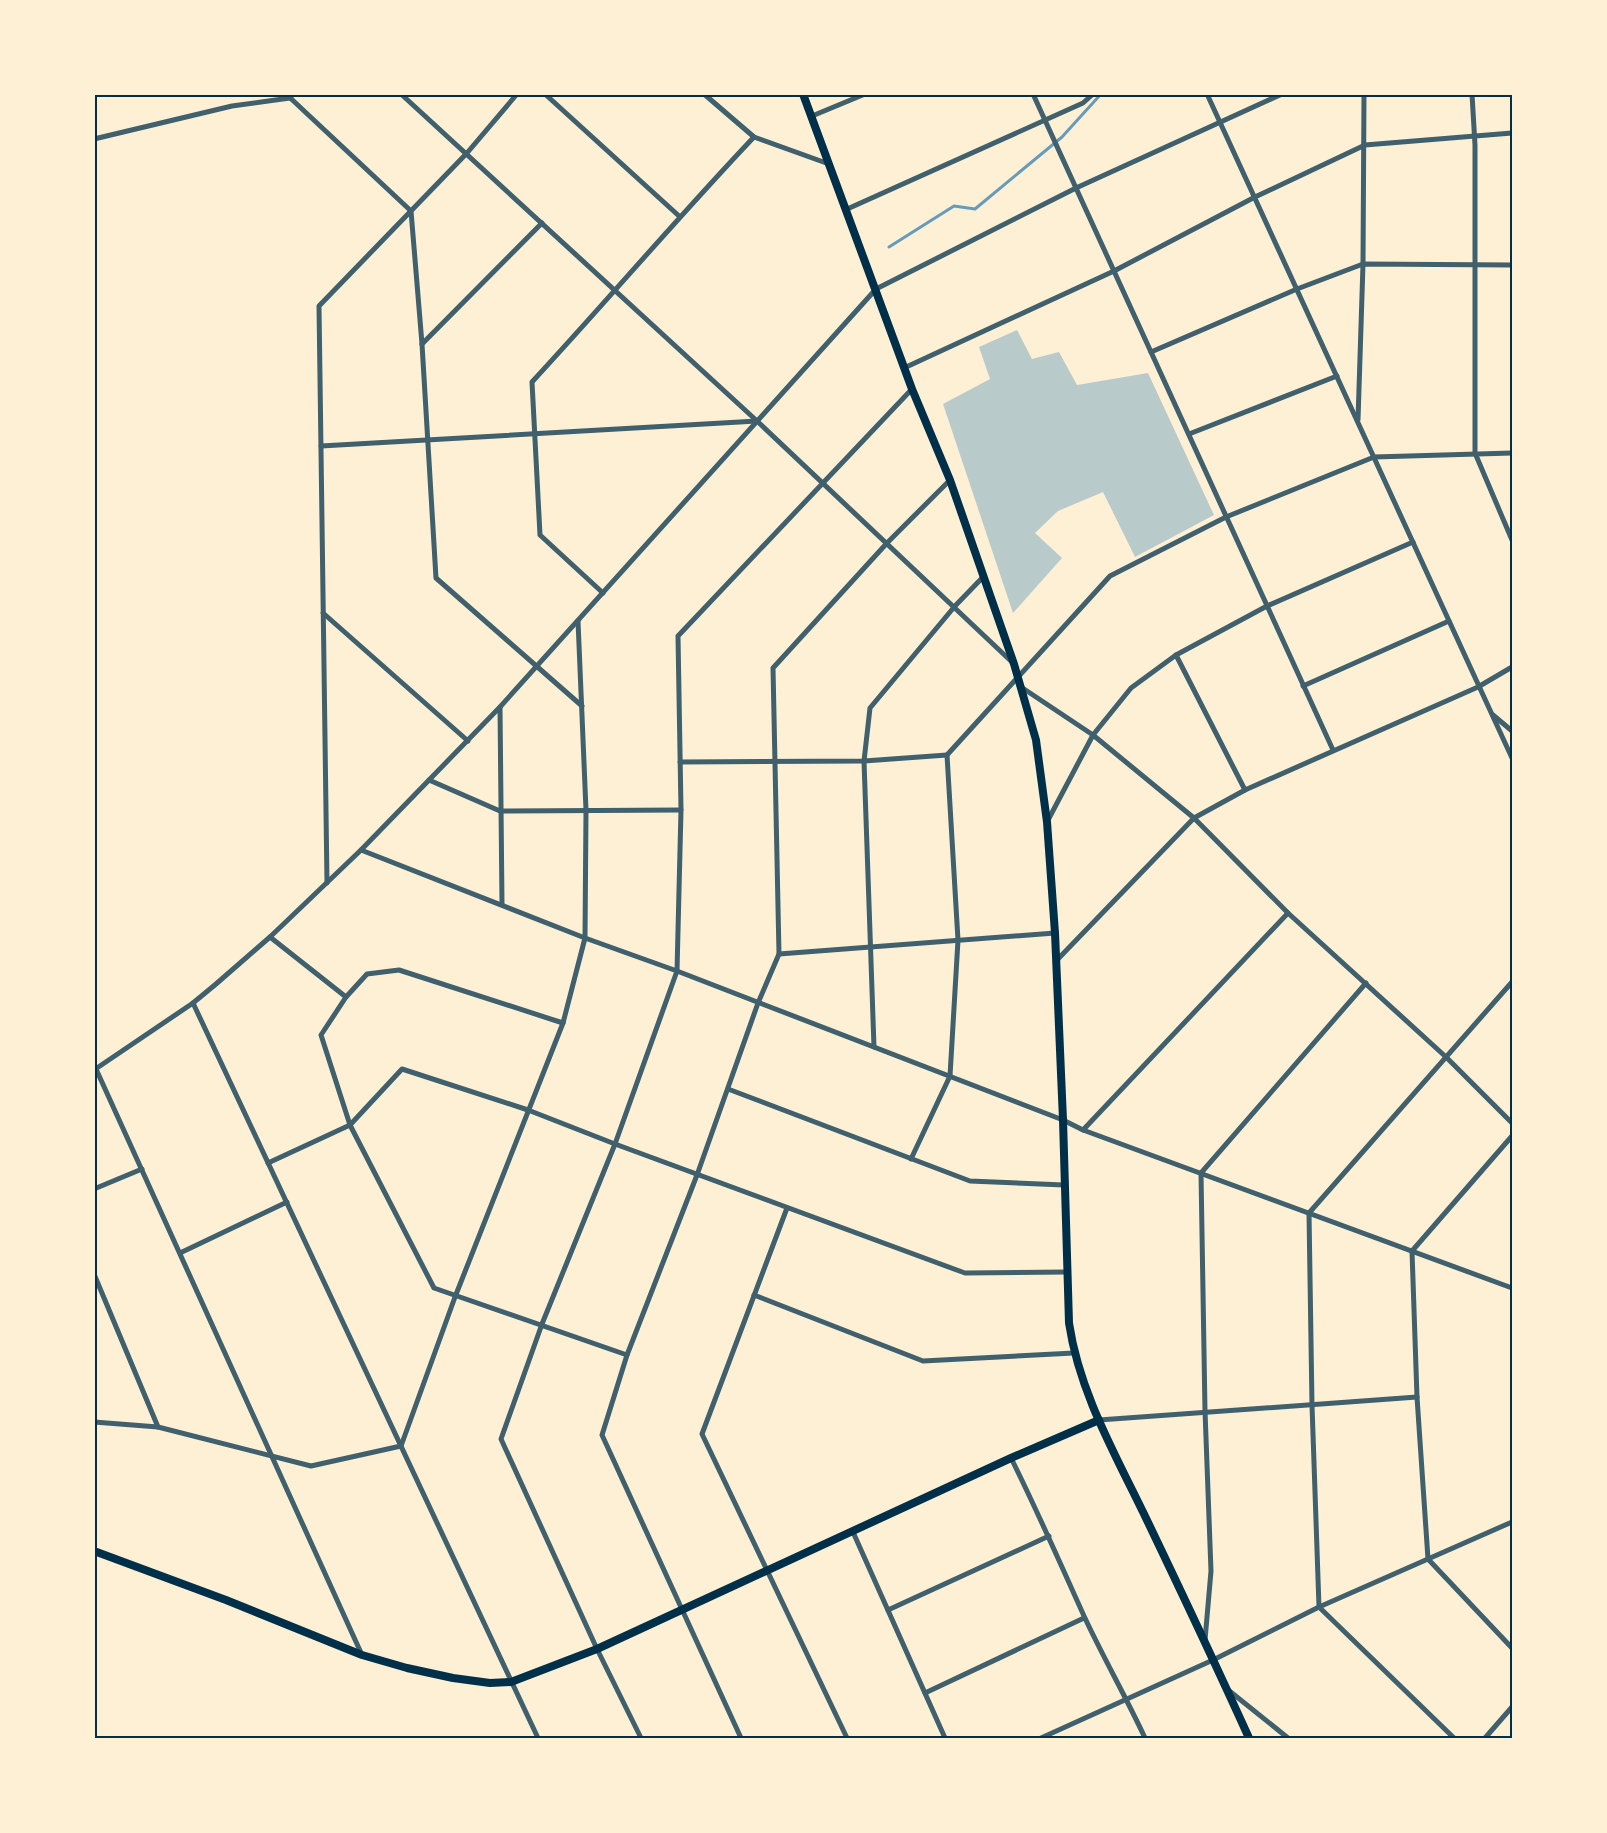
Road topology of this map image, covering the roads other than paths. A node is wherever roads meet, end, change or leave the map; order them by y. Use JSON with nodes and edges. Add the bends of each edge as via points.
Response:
{"nodes":[{"id":1,"x":401,"y":94,"type":"edge"},
{"id":2,"x":517,"y":94,"type":"edge"},
{"id":3,"x":545,"y":94,"type":"edge"},
{"id":4,"x":704,"y":94,"type":"edge"},
{"id":5,"x":803,"y":94,"type":"edge"},
{"id":6,"x":865,"y":94,"type":"edge"},
{"id":7,"x":1034,"y":94,"type":"edge"},
{"id":8,"x":1093,"y":94,"type":"edge"},
{"id":9,"x":1207,"y":94,"type":"edge"},
{"id":10,"x":1282,"y":94,"type":"edge"},
{"id":11,"x":1364,"y":94,"type":"edge"},
{"id":12,"x":1472,"y":94,"type":"edge"},
{"id":13,"x":290,"y":96,"type":"edge"},
{"id":14,"x":812,"y":116,"type":"junction"},
{"id":15,"x":1045,"y":120,"type":"junction"},
{"id":16,"x":1220,"y":122,"type":"junction"},
{"id":17,"x":1512,"y":133,"type":"edge"},
{"id":18,"x":754,"y":137,"type":"junction"},
{"id":19,"x":1474,"y":137,"type":"junction"},
{"id":20,"x":94,"y":139,"type":"edge"},
{"id":21,"x":1365,"y":145,"type":"junction"},
{"id":22,"x":467,"y":153,"type":"junction"},
{"id":23,"x":829,"y":164,"type":"junction"},
{"id":24,"x":1076,"y":188,"type":"junction"},
{"id":25,"x":1255,"y":197,"type":"junction"},
{"id":26,"x":845,"y":210,"type":"junction"},
{"id":27,"x":411,"y":211,"type":"junction"},
{"id":28,"x":679,"y":216,"type":"junction"},
{"id":29,"x":543,"y":223,"type":"junction"},
{"id":30,"x":1363,"y":264,"type":"junction"},
{"id":31,"x":1475,"y":265,"type":"junction"},
{"id":32,"x":1512,"y":265,"type":"edge"},
{"id":33,"x":1114,"y":271,"type":"junction"},
{"id":34,"x":876,"y":289,"type":"junction"},
{"id":35,"x":1297,"y":289,"type":"junction"},
{"id":36,"x":616,"y":290,"type":"junction"},
{"id":37,"x":422,"y":344,"type":"junction"},
{"id":38,"x":1151,"y":352,"type":"junction"},
{"id":39,"x":904,"y":368,"type":"junction"},
{"id":40,"x":1337,"y":376,"type":"junction"},
{"id":41,"x":912,"y":389,"type":"junction"},
{"id":42,"x":757,"y":421,"type":"junction"},
{"id":43,"x":1358,"y":422,"type":"junction"},
{"id":44,"x":535,"y":434,"type":"junction"},
{"id":45,"x":1189,"y":434,"type":"junction"},
{"id":46,"x":428,"y":440,"type":"junction"},
{"id":47,"x":321,"y":446,"type":"junction"},
{"id":48,"x":1475,"y":453,"type":"junction"},
{"id":49,"x":1512,"y":453,"type":"edge"},
{"id":50,"x":1374,"y":457,"type":"junction"},
{"id":51,"x":950,"y":480,"type":"junction"},
{"id":52,"x":821,"y":482,"type":"junction"},
{"id":53,"x":1226,"y":517,"type":"junction"},
{"id":54,"x":1512,"y":540,"type":"edge"},
{"id":55,"x":1413,"y":542,"type":"junction"},
{"id":56,"x":887,"y":543,"type":"junction"},
{"id":57,"x":984,"y":576,"type":"junction"},
{"id":58,"x":603,"y":593,"type":"junction"},
{"id":59,"x":955,"y":606,"type":"junction"},
{"id":60,"x":1267,"y":606,"type":"junction"},
{"id":61,"x":323,"y":613,"type":"junction"},
{"id":62,"x":578,"y":621,"type":"junction"},
{"id":63,"x":1449,"y":621,"type":"junction"},
{"id":64,"x":1176,"y":655,"type":"junction"},
{"id":65,"x":1014,"y":664,"type":"junction"},
{"id":66,"x":537,"y":667,"type":"junction"},
{"id":67,"x":1512,"y":667,"type":"edge"},
{"id":68,"x":1018,"y":676,"type":"junction"},
{"id":69,"x":1303,"y":686,"type":"junction"},
{"id":70,"x":1020,"y":687,"type":"junction"},
{"id":71,"x":1478,"y":687,"type":"junction"},
{"id":72,"x":582,"y":706,"type":"junction"},
{"id":73,"x":500,"y":707,"type":"junction"},
{"id":74,"x":1492,"y":714,"type":"junction"},
{"id":75,"x":1512,"y":731,"type":"edge"},
{"id":76,"x":1094,"y":735,"type":"junction"},
{"id":77,"x":468,"y":741,"type":"junction"},
{"id":78,"x":1333,"y":750,"type":"junction"},
{"id":79,"x":947,"y":755,"type":"junction"},
{"id":80,"x":1512,"y":758,"type":"edge"},
{"id":81,"x":864,"y":761,"type":"junction"},
{"id":82,"x":680,"y":762,"type":"junction"},
{"id":83,"x":775,"y":763,"type":"junction"},
{"id":84,"x":429,"y":780,"type":"junction"},
{"id":85,"x":1245,"y":790,"type":"junction"},
{"id":86,"x":586,"y":810,"type":"junction"},
{"id":87,"x":681,"y":810,"type":"junction"},
{"id":88,"x":500,"y":811,"type":"junction"},
{"id":89,"x":1194,"y":818,"type":"junction"},
{"id":90,"x":1047,"y":822,"type":"junction"},
{"id":91,"x":362,"y":850,"type":"junction"},
{"id":92,"x":327,"y":883,"type":"junction"},
{"id":93,"x":501,"y":904,"type":"junction"},
{"id":94,"x":1288,"y":913,"type":"junction"},
{"id":95,"x":1055,"y":933,"type":"junction"},
{"id":96,"x":270,"y":937,"type":"junction"},
{"id":97,"x":585,"y":938,"type":"junction"},
{"id":98,"x":958,"y":940,"type":"junction"},
{"id":99,"x":872,"y":948,"type":"junction"},
{"id":100,"x":779,"y":954,"type":"junction"},
{"id":101,"x":1055,"y":962,"type":"junction"},
{"id":102,"x":677,"y":971,"type":"junction"},
{"id":103,"x":1512,"y":982,"type":"edge"},
{"id":104,"x":1366,"y":983,"type":"junction"},
{"id":105,"x":346,"y":997,"type":"junction"},
{"id":106,"x":193,"y":1003,"type":"junction"},
{"id":107,"x":758,"y":1003,"type":"junction"},
{"id":108,"x":563,"y":1023,"type":"junction"},
{"id":109,"x":874,"y":1047,"type":"junction"},
{"id":110,"x":1446,"y":1057,"type":"junction"},
{"id":111,"x":95,"y":1070,"type":"edge"},
{"id":112,"x":950,"y":1076,"type":"junction"},
{"id":113,"x":728,"y":1089,"type":"junction"},
{"id":114,"x":528,"y":1110,"type":"junction"},
{"id":115,"x":1063,"y":1120,"type":"junction"},
{"id":116,"x":1512,"y":1124,"type":"edge"},
{"id":117,"x":351,"y":1125,"type":"junction"},
{"id":118,"x":1083,"y":1130,"type":"junction"},
{"id":119,"x":1512,"y":1136,"type":"edge"},
{"id":120,"x":615,"y":1144,"type":"junction"},
{"id":121,"x":911,"y":1159,"type":"junction"},
{"id":122,"x":268,"y":1163,"type":"junction"},
{"id":123,"x":142,"y":1169,"type":"junction"},
{"id":124,"x":1201,"y":1173,"type":"junction"},
{"id":125,"x":697,"y":1175,"type":"junction"},
{"id":126,"x":1064,"y":1185,"type":"junction"},
{"id":127,"x":94,"y":1189,"type":"edge"},
{"id":128,"x":287,"y":1202,"type":"junction"},
{"id":129,"x":787,"y":1209,"type":"junction"},
{"id":130,"x":1309,"y":1213,"type":"junction"},
{"id":131,"x":1412,"y":1251,"type":"junction"},
{"id":132,"x":180,"y":1253,"type":"junction"},
{"id":133,"x":1067,"y":1272,"type":"junction"},
{"id":134,"x":94,"y":1274,"type":"edge"},
{"id":135,"x":1512,"y":1288,"type":"edge"},
{"id":136,"x":754,"y":1295,"type":"junction"},
{"id":137,"x":455,"y":1296,"type":"junction"},
{"id":138,"x":542,"y":1324,"type":"junction"},
{"id":139,"x":1074,"y":1353,"type":"junction"},
{"id":140,"x":627,"y":1355,"type":"junction"},
{"id":141,"x":1417,"y":1397,"type":"junction"},
{"id":142,"x":1312,"y":1405,"type":"junction"},
{"id":143,"x":1205,"y":1411,"type":"junction"},
{"id":144,"x":1098,"y":1420,"type":"junction"},
{"id":145,"x":94,"y":1422,"type":"edge"},
{"id":146,"x":158,"y":1427,"type":"junction"},
{"id":147,"x":401,"y":1446,"type":"junction"},
{"id":148,"x":273,"y":1456,"type":"junction"},
{"id":149,"x":1011,"y":1458,"type":"junction"},
{"id":150,"x":1512,"y":1522,"type":"edge"},
{"id":151,"x":853,"y":1532,"type":"junction"},
{"id":152,"x":1049,"y":1536,"type":"junction"},
{"id":153,"x":94,"y":1551,"type":"edge"},
{"id":154,"x":1428,"y":1559,"type":"junction"},
{"id":155,"x":767,"y":1571,"type":"junction"},
{"id":156,"x":1319,"y":1607,"type":"junction"},
{"id":157,"x":888,"y":1610,"type":"junction"},
{"id":158,"x":681,"y":1611,"type":"junction"},
{"id":159,"x":1084,"y":1618,"type":"junction"},
{"id":160,"x":1205,"y":1642,"type":"junction"},
{"id":161,"x":1512,"y":1648,"type":"edge"},
{"id":162,"x":597,"y":1649,"type":"junction"},
{"id":163,"x":362,"y":1654,"type":"junction"},
{"id":164,"x":1213,"y":1660,"type":"junction"},
{"id":165,"x":511,"y":1682,"type":"junction"},
{"id":166,"x":1226,"y":1688,"type":"junction"},
{"id":167,"x":925,"y":1693,"type":"junction"},
{"id":168,"x":1127,"y":1699,"type":"junction"},
{"id":169,"x":1512,"y":1707,"type":"edge"},
{"id":170,"x":538,"y":1738,"type":"edge"},
{"id":171,"x":641,"y":1738,"type":"edge"},
{"id":172,"x":741,"y":1738,"type":"edge"},
{"id":173,"x":847,"y":1738,"type":"edge"},
{"id":174,"x":945,"y":1738,"type":"edge"},
{"id":175,"x":1041,"y":1738,"type":"edge"},
{"id":176,"x":1145,"y":1738,"type":"edge"},
{"id":177,"x":1249,"y":1738,"type":"edge"},
{"id":178,"x":1288,"y":1738,"type":"edge"},
{"id":179,"x":1454,"y":1738,"type":"edge"},
{"id":180,"x":1485,"y":1738,"type":"edge"}],
"edges":[{"from":1,"to":22,"type":"street"},
{"from":2,"to":22,"type":"street"},
{"from":3,"to":28,"type":"street"},
{"from":4,"to":18,"type":"street"},
{"from":5,"to":14,"type":"main road"},
{"from":6,"to":14,"type":"street"},
{"from":7,"to":15,"type":"street"},
{"from":8,"to":15,"type":"street","via":[[1083,103]]},
{"from":9,"to":16,"type":"street"},
{"from":10,"to":16,"type":"street"},
{"from":11,"to":21,"type":"street"},
{"from":12,"to":19,"type":"street"},
{"from":13,"to":20,"type":"street"},
{"from":13,"to":27,"type":"street"},
{"from":14,"to":23,"type":"main road"},
{"from":15,"to":24,"type":"street"},
{"from":15,"to":26,"type":"street"},
{"from":16,"to":24,"type":"street"},
{"from":16,"to":25,"type":"street"},
{"from":17,"to":19,"type":"street"},
{"from":18,"to":23,"type":"street"},
{"from":18,"to":28,"type":"street"},
{"from":19,"to":21,"type":"street"},
{"from":19,"to":31,"type":"street"},
{"from":21,"to":25,"type":"street"},
{"from":21,"to":30,"type":"street"},
{"from":22,"to":27,"type":"street"},
{"from":22,"to":29,"type":"street"},
{"from":23,"to":26,"type":"main road"},
{"from":24,"to":33,"type":"street"},
{"from":24,"to":34,"type":"street"},
{"from":25,"to":33,"type":"street"},
{"from":25,"to":35,"type":"street"},
{"from":26,"to":34,"type":"main road"},
{"from":27,"to":37,"type":"street"},
{"from":27,"to":47,"type":"street","via":[[319,306]]},
{"from":28,"to":36,"type":"street"},
{"from":29,"to":36,"type":"street"},
{"from":29,"to":37,"type":"street"},
{"from":30,"to":31,"type":"street"},
{"from":30,"to":35,"type":"street"},
{"from":30,"to":43,"type":"street"},
{"from":31,"to":32,"type":"street"},
{"from":31,"to":48,"type":"street"},
{"from":33,"to":38,"type":"street"},
{"from":33,"to":39,"type":"street"},
{"from":34,"to":39,"type":"main road"},
{"from":34,"to":42,"type":"street"},
{"from":35,"to":38,"type":"street"},
{"from":35,"to":40,"type":"street"},
{"from":36,"to":42,"type":"street"},
{"from":36,"to":44,"type":"street","via":[[532,382]]},
{"from":37,"to":46,"type":"street"},
{"from":38,"to":45,"type":"street"},
{"from":39,"to":41,"type":"main road"},
{"from":40,"to":43,"type":"street"},
{"from":40,"to":45,"type":"street"},
{"from":41,"to":51,"type":"main road"},
{"from":41,"to":52,"type":"street"},
{"from":42,"to":44,"type":"street"},
{"from":42,"to":52,"type":"street"},
{"from":42,"to":58,"type":"street"},
{"from":43,"to":50,"type":"street"},
{"from":44,"to":46,"type":"street"},
{"from":44,"to":58,"type":"street","via":[[540,535]]},
{"from":45,"to":53,"type":"street"},
{"from":46,"to":47,"type":"street"},
{"from":46,"to":66,"type":"street","via":[[436,578]]},
{"from":47,"to":61,"type":"street"},
{"from":48,"to":49,"type":"street"},
{"from":48,"to":50,"type":"street"},
{"from":48,"to":54,"type":"street"},
{"from":50,"to":53,"type":"street"},
{"from":50,"to":55,"type":"street"},
{"from":51,"to":56,"type":"street"},
{"from":51,"to":57,"type":"main road"},
{"from":52,"to":56,"type":"street"},
{"from":52,"to":82,"type":"street","via":[[678,636]]},
{"from":53,"to":60,"type":"street"},
{"from":53,"to":68,"type":"street","via":[[1110,576]]},
{"from":55,"to":60,"type":"street"},
{"from":55,"to":63,"type":"street"},
{"from":56,"to":59,"type":"street"},
{"from":56,"to":83,"type":"street","via":[[773,668]]},
{"from":57,"to":59,"type":"street"},
{"from":57,"to":65,"type":"main road"},
{"from":58,"to":62,"type":"street"},
{"from":59,"to":65,"type":"street"},
{"from":59,"to":81,"type":"street","via":[[870,708]]},
{"from":60,"to":64,"type":"street"},
{"from":60,"to":69,"type":"street"},
{"from":61,"to":77,"type":"street"},
{"from":61,"to":92,"type":"street"},
{"from":62,"to":66,"type":"street"},
{"from":62,"to":72,"type":"street"},
{"from":63,"to":69,"type":"street"},
{"from":63,"to":71,"type":"street"},
{"from":64,"to":76,"type":"street","via":[[1131,688]]},
{"from":64,"to":85,"type":"street"},
{"from":65,"to":68,"type":"main road"},
{"from":66,"to":72,"type":"street"},
{"from":66,"to":73,"type":"street"},
{"from":67,"to":71,"type":"street"},
{"from":68,"to":70,"type":"main road"},
{"from":68,"to":79,"type":"street"},
{"from":69,"to":78,"type":"street"},
{"from":70,"to":76,"type":"street"},
{"from":70,"to":90,"type":"main road","via":[[1036,740]]},
{"from":71,"to":74,"type":"street"},
{"from":71,"to":78,"type":"street"},
{"from":72,"to":86,"type":"street"},
{"from":73,"to":77,"type":"street"},
{"from":73,"to":88,"type":"street"},
{"from":74,"to":75,"type":"street"},
{"from":74,"to":80,"type":"street"},
{"from":76,"to":89,"type":"street"},
{"from":76,"to":90,"type":"street"},
{"from":77,"to":84,"type":"street"},
{"from":78,"to":85,"type":"street"},
{"from":79,"to":81,"type":"street"},
{"from":79,"to":98,"type":"street"},
{"from":81,"to":83,"type":"street"},
{"from":81,"to":99,"type":"street"},
{"from":82,"to":83,"type":"street"},
{"from":82,"to":87,"type":"street"},
{"from":83,"to":100,"type":"street"},
{"from":84,"to":88,"type":"street"},
{"from":84,"to":91,"type":"street"},
{"from":85,"to":89,"type":"street"},
{"from":86,"to":87,"type":"street"},
{"from":86,"to":88,"type":"street"},
{"from":86,"to":97,"type":"street"},
{"from":87,"to":102,"type":"street"},
{"from":88,"to":93,"type":"street"},
{"from":89,"to":94,"type":"street"},
{"from":89,"to":101,"type":"street"},
{"from":90,"to":95,"type":"main road"},
{"from":91,"to":92,"type":"street"},
{"from":91,"to":93,"type":"street"},
{"from":92,"to":96,"type":"street"},
{"from":93,"to":97,"type":"street"},
{"from":94,"to":104,"type":"street"},
{"from":94,"to":118,"type":"street"},
{"from":95,"to":98,"type":"street"},
{"from":95,"to":101,"type":"main road"},
{"from":96,"to":105,"type":"street"},
{"from":96,"to":106,"type":"street"},
{"from":97,"to":102,"type":"street"},
{"from":97,"to":108,"type":"street"},
{"from":98,"to":99,"type":"street"},
{"from":98,"to":112,"type":"street"},
{"from":99,"to":100,"type":"street"},
{"from":99,"to":109,"type":"street"},
{"from":100,"to":107,"type":"street"},
{"from":101,"to":115,"type":"main road"},
{"from":102,"to":107,"type":"street"},
{"from":102,"to":120,"type":"street"},
{"from":103,"to":110,"type":"street"},
{"from":104,"to":110,"type":"street"},
{"from":104,"to":124,"type":"street"},
{"from":105,"to":108,"type":"street","via":[[367,974],[399,970]]},
{"from":105,"to":117,"type":"street","via":[[321,1035]]},
{"from":106,"to":111,"type":"street"},
{"from":106,"to":122,"type":"street"},
{"from":107,"to":109,"type":"street"},
{"from":107,"to":113,"type":"street"},
{"from":108,"to":114,"type":"street"},
{"from":109,"to":112,"type":"street"},
{"from":110,"to":116,"type":"street"},
{"from":110,"to":130,"type":"street"},
{"from":111,"to":123,"type":"street"},
{"from":112,"to":115,"type":"street"},
{"from":112,"to":121,"type":"street"},
{"from":113,"to":121,"type":"street"},
{"from":113,"to":125,"type":"street"},
{"from":114,"to":117,"type":"street","via":[[402,1069]]},
{"from":114,"to":120,"type":"street"},
{"from":114,"to":137,"type":"street"},
{"from":115,"to":118,"type":"street"},
{"from":115,"to":126,"type":"main road"},
{"from":117,"to":122,"type":"street"},
{"from":117,"to":137,"type":"street","via":[[434,1288]]},
{"from":118,"to":124,"type":"street"},
{"from":119,"to":131,"type":"street"},
{"from":120,"to":125,"type":"street"},
{"from":120,"to":138,"type":"street"},
{"from":121,"to":126,"type":"street","via":[[970,1181]]},
{"from":122,"to":128,"type":"street"},
{"from":123,"to":127,"type":"street"},
{"from":123,"to":132,"type":"street"},
{"from":124,"to":130,"type":"street"},
{"from":124,"to":143,"type":"street"},
{"from":125,"to":129,"type":"street"},
{"from":125,"to":140,"type":"street"},
{"from":126,"to":133,"type":"main road"},
{"from":128,"to":132,"type":"street"},
{"from":128,"to":147,"type":"street"},
{"from":129,"to":133,"type":"street","via":[[965,1273]]},
{"from":129,"to":136,"type":"street"},
{"from":130,"to":131,"type":"street"},
{"from":130,"to":142,"type":"street"},
{"from":131,"to":135,"type":"street"},
{"from":131,"to":141,"type":"street"},
{"from":132,"to":148,"type":"street"},
{"from":133,"to":139,"type":"main road"},
{"from":134,"to":146,"type":"street"},
{"from":136,"to":139,"type":"street","via":[[923,1361]]},
{"from":136,"to":155,"type":"street","via":[[702,1434]]},
{"from":137,"to":138,"type":"street"},
{"from":137,"to":147,"type":"street"},
{"from":138,"to":140,"type":"street"},
{"from":138,"to":162,"type":"street","via":[[501,1439]]},
{"from":139,"to":144,"type":"main road"},
{"from":140,"to":158,"type":"street","via":[[602,1435]]},
{"from":141,"to":142,"type":"street"},
{"from":141,"to":154,"type":"street"},
{"from":142,"to":143,"type":"street"},
{"from":142,"to":156,"type":"street"},
{"from":143,"to":144,"type":"street"},
{"from":143,"to":160,"type":"street","via":[[1211,1571]]},
{"from":144,"to":149,"type":"main road"},
{"from":144,"to":160,"type":"main road"},
{"from":145,"to":146,"type":"street"},
{"from":146,"to":148,"type":"street"},
{"from":147,"to":148,"type":"street","via":[[311,1466]]},
{"from":147,"to":165,"type":"street"},
{"from":148,"to":163,"type":"street"},
{"from":149,"to":151,"type":"main road"},
{"from":149,"to":152,"type":"street"},
{"from":150,"to":154,"type":"street"},
{"from":151,"to":155,"type":"main road"},
{"from":151,"to":157,"type":"street"},
{"from":152,"to":157,"type":"street"},
{"from":152,"to":159,"type":"street"},
{"from":153,"to":163,"type":"main road"},
{"from":154,"to":156,"type":"street"},
{"from":154,"to":161,"type":"street"},
{"from":155,"to":158,"type":"main road"},
{"from":155,"to":173,"type":"street"},
{"from":156,"to":164,"type":"street"},
{"from":156,"to":179,"type":"street"},
{"from":157,"to":167,"type":"street"},
{"from":158,"to":162,"type":"main road"},
{"from":158,"to":172,"type":"street"},
{"from":159,"to":167,"type":"street"},
{"from":159,"to":168,"type":"street"},
{"from":160,"to":164,"type":"main road"},
{"from":162,"to":165,"type":"main road"},
{"from":162,"to":171,"type":"street"},
{"from":163,"to":165,"type":"main road","via":[[453,1678]]},
{"from":164,"to":166,"type":"main road"},
{"from":164,"to":168,"type":"street"},
{"from":165,"to":170,"type":"street"},
{"from":166,"to":177,"type":"main road"},
{"from":166,"to":178,"type":"street"},
{"from":167,"to":174,"type":"street"},
{"from":168,"to":175,"type":"street"},
{"from":168,"to":176,"type":"street"},
{"from":169,"to":180,"type":"street"}]}
